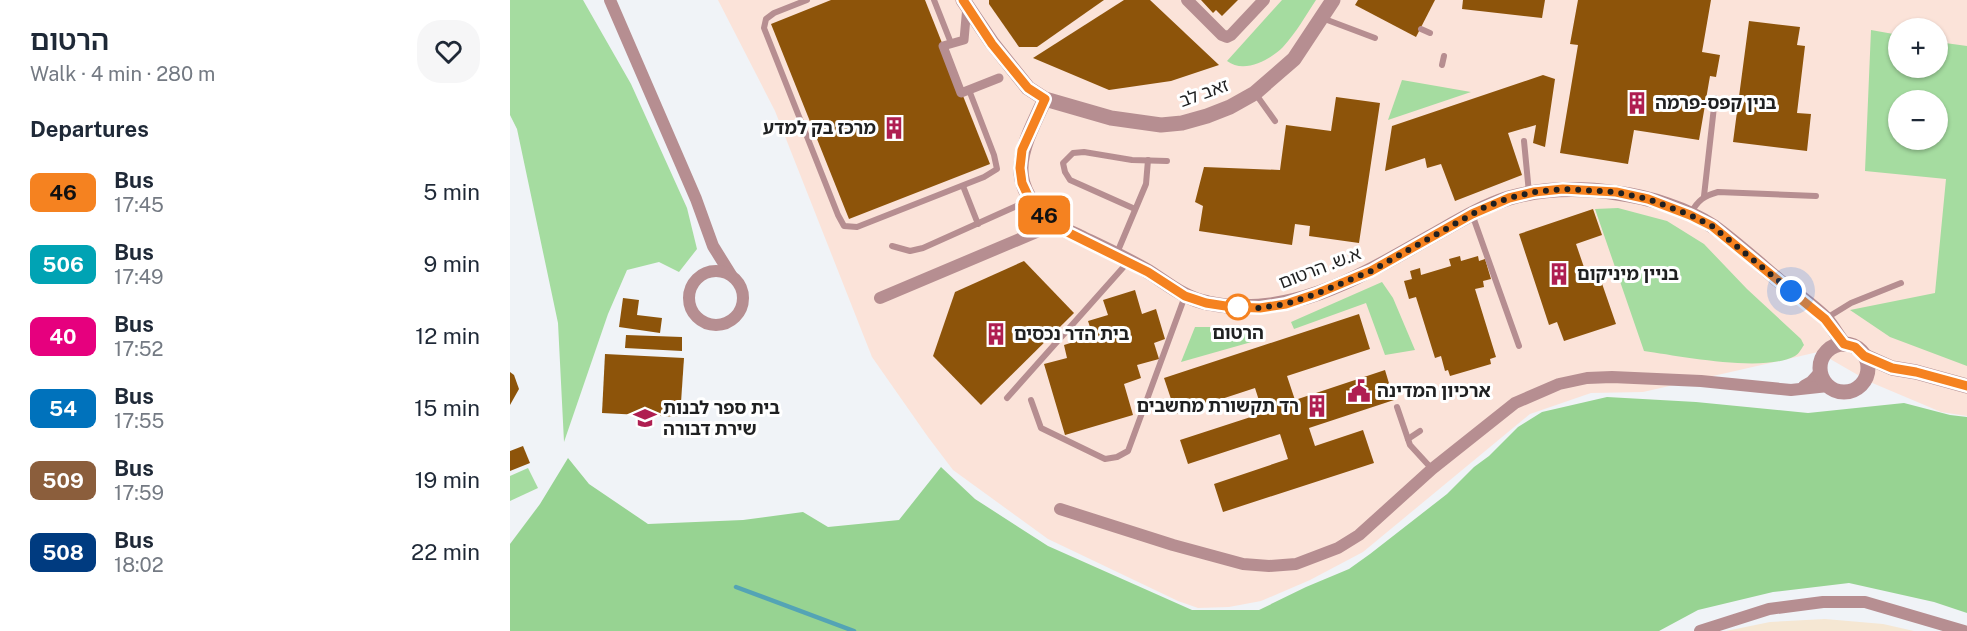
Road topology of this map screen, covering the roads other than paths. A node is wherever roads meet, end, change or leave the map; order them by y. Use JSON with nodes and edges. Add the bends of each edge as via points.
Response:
{"nodes":[{"id":1,"x":610,"y":0,"type":"edge"},
{"id":2,"x":807,"y":0,"type":"edge"},
{"id":3,"x":934,"y":0,"type":"edge"},
{"id":4,"x":1187,"y":0,"type":"edge"},
{"id":5,"x":1264,"y":0,"type":"edge"},
{"id":6,"x":1333,"y":0,"type":"edge"},
{"id":7,"x":965,"y":3,"type":"edge"},
{"id":8,"x":1321,"y":18,"type":"junction"},
{"id":9,"x":1421,"y":29,"type":"dead end"},
{"id":10,"x":1430,"y":33,"type":"dead end"},
{"id":11,"x":1375,"y":38,"type":"dead end"},
{"id":12,"x":951,"y":44,"type":"junction"},
{"id":13,"x":1444,"y":56,"type":"dead end"},
{"id":14,"x":1442,"y":64,"type":"dead end"},
{"id":15,"x":999,"y":78,"type":"dead end"},
{"id":16,"x":969,"y":90,"type":"junction"},
{"id":17,"x":1255,"y":93,"type":"junction"},
{"id":18,"x":1715,"y":98,"type":"dead end"},
{"id":19,"x":1045,"y":99,"type":"junction"},
{"id":20,"x":1275,"y":121,"type":"dead end"},
{"id":21,"x":1524,"y":141,"type":"dead end"},
{"id":22,"x":1148,"y":160,"type":"junction"},
{"id":23,"x":1167,"y":161,"type":"dead end"},
{"id":24,"x":963,"y":186,"type":"junction"},
{"id":25,"x":1529,"y":194,"type":"junction"},
{"id":26,"x":1704,"y":196,"type":"junction"},
{"id":27,"x":1816,"y":196,"type":"dead end"},
{"id":28,"x":1030,"y":200,"type":"junction"},
{"id":29,"x":1135,"y":209,"type":"junction"},
{"id":30,"x":1472,"y":214,"type":"junction"},
{"id":31,"x":1690,"y":215,"type":"junction"},
{"id":32,"x":978,"y":224,"type":"junction"},
{"id":33,"x":1053,"y":225,"type":"junction"},
{"id":34,"x":713,"y":246,"type":"junction"},
{"id":35,"x":892,"y":246,"type":"dead end"},
{"id":36,"x":1123,"y":258,"type":"junction"},
{"id":37,"x":706,"y":272,"type":"junction"},
{"id":38,"x":731,"y":275,"type":"junction"},
{"id":39,"x":1901,"y":283,"type":"dead end"},
{"id":40,"x":1185,"y":296,"type":"junction"},
{"id":41,"x":880,"y":298,"type":"dead end"},
{"id":42,"x":1827,"y":321,"type":"junction"},
{"id":43,"x":1519,"y":346,"type":"dead end"},
{"id":44,"x":1837,"y":347,"type":"junction"},
{"id":45,"x":1864,"y":356,"type":"junction"},
{"id":46,"x":1892,"y":368,"type":"junction"},
{"id":47,"x":1821,"y":371,"type":"junction"},
{"id":48,"x":1867,"y":375,"type":"junction"},
{"id":49,"x":1828,"y":386,"type":"junction"},
{"id":50,"x":1967,"y":386,"type":"edge"},
{"id":51,"x":1797,"y":389,"type":"junction"},
{"id":52,"x":1007,"y":398,"type":"dead end"},
{"id":53,"x":1031,"y":400,"type":"dead end"},
{"id":54,"x":1397,"y":407,"type":"dead end"},
{"id":55,"x":1420,"y":431,"type":"dead end"},
{"id":56,"x":1408,"y":439,"type":"junction"},
{"id":57,"x":1432,"y":469,"type":"junction"},
{"id":58,"x":1060,"y":509,"type":"dead end"},
{"id":59,"x":1700,"y":631,"type":"edge"},
{"id":60,"x":1964,"y":631,"type":"edge"}],
"edges":[{"from":1,"to":34,"type":"street"},
{"from":2,"to":24,"type":"lane","via":[[774,12],[766,19],[764,28],[844,226],[857,227]]},
{"from":3,"to":12,"type":"lane"},
{"from":4,"to":5,"type":"street","via":[[1227,37]]},
{"from":6,"to":8,"type":"street","name":"זאב לב"},
{"from":7,"to":12,"type":"street","via":[[964,40]]},
{"from":7,"to":19,"type":"street","via":[[1028,88]]},
{"from":8,"to":11,"type":"lane"},
{"from":8,"to":17,"type":"street","name":"זאב לב","via":[[1294,59]]},
{"from":9,"to":10,"type":"lane"},
{"from":12,"to":16,"type":"street","via":[[943,46],[961,93]]},
{"from":13,"to":14,"type":"lane"},
{"from":15,"to":16,"type":"street"},
{"from":16,"to":24,"type":"lane","via":[[997,169]]},
{"from":17,"to":19,"type":"street","name":"זאב לב","via":[[1207,116],[1161,125],[1111,118]]},
{"from":17,"to":20,"type":"lane"},
{"from":18,"to":26,"type":"lane"},
{"from":19,"to":28,"type":"street","name":"א.ש. הרטום","via":[[1022,150],[1022,183]]},
{"from":21,"to":25,"type":"lane"},
{"from":22,"to":23,"type":"lane"},
{"from":22,"to":29,"type":"lane","via":[[1146,184]]},
{"from":22,"to":29,"type":"lane","via":[[1084,152],[1073,153],[1063,164],[1070,180]]},
{"from":24,"to":32,"type":"lane"},
{"from":25,"to":30,"type":"street","name":"א.ש. הרטום"},
{"from":25,"to":31,"type":"street","name":"א.ש. הרטום","via":[[1563,189],[1616,192]]},
{"from":26,"to":27,"type":"lane","via":[[1718,192]]},
{"from":26,"to":31,"type":"lane"},
{"from":28,"to":32,"type":"lane"},
{"from":28,"to":33,"type":"street","name":"א.ש. הרטום"},
{"from":29,"to":36,"type":"lane"},
{"from":30,"to":40,"type":"street","name":"א.ש. הרטום","via":[[1371,271],[1286,304],[1232,307]]},
{"from":30,"to":43,"type":"lane"},
{"from":31,"to":42,"type":"street","name":"א.ש. הרטום","via":[[1712,226]]},
{"from":32,"to":35,"type":"lane","via":[[923,248],[909,251]]},
{"from":33,"to":36,"type":"street","name":"א.ש. הרטום"},
{"from":33,"to":41,"type":"street"},
{"from":34,"to":37,"type":"street"},
{"from":34,"to":38,"type":"street"},
{"from":36,"to":40,"type":"street","name":"א.ש. הרטום"},
{"from":36,"to":52,"type":"lane"},
{"from":37,"to":38,"type":"street"},
{"from":37,"to":38,"type":"street","via":[[692,284],[688,302],[697,318],[714,326],[732,321],[742,306],[742,289]]},
{"from":39,"to":42,"type":"lane","via":[[1851,303]]},
{"from":40,"to":53,"type":"lane","via":[[1128,451],[1105,459],[1041,428]]},
{"from":42,"to":44,"type":"street"},
{"from":44,"to":45,"type":"street","via":[[1855,347]]},
{"from":44,"to":47,"type":"street","via":[[1823,356]]},
{"from":45,"to":46,"type":"street"},
{"from":45,"to":48,"type":"street"},
{"from":46,"to":48,"type":"street"},
{"from":46,"to":50,"type":"street"},
{"from":47,"to":49,"type":"street"},
{"from":47,"to":51,"type":"street"},
{"from":48,"to":49,"type":"street","via":[[1858,387],[1848,391]]},
{"from":49,"to":51,"type":"street"},
{"from":51,"to":57,"type":"street","via":[[1612,376],[1568,382],[1515,403]]},
{"from":54,"to":56,"type":"lane"},
{"from":55,"to":56,"type":"lane"},
{"from":56,"to":57,"type":"lane"},
{"from":57,"to":58,"type":"street","via":[[1359,536],[1296,564],[1269,567],[1173,545]]},
{"from":59,"to":60,"type":"street","via":[[1769,609],[1823,602],[1865,602]]}]}
